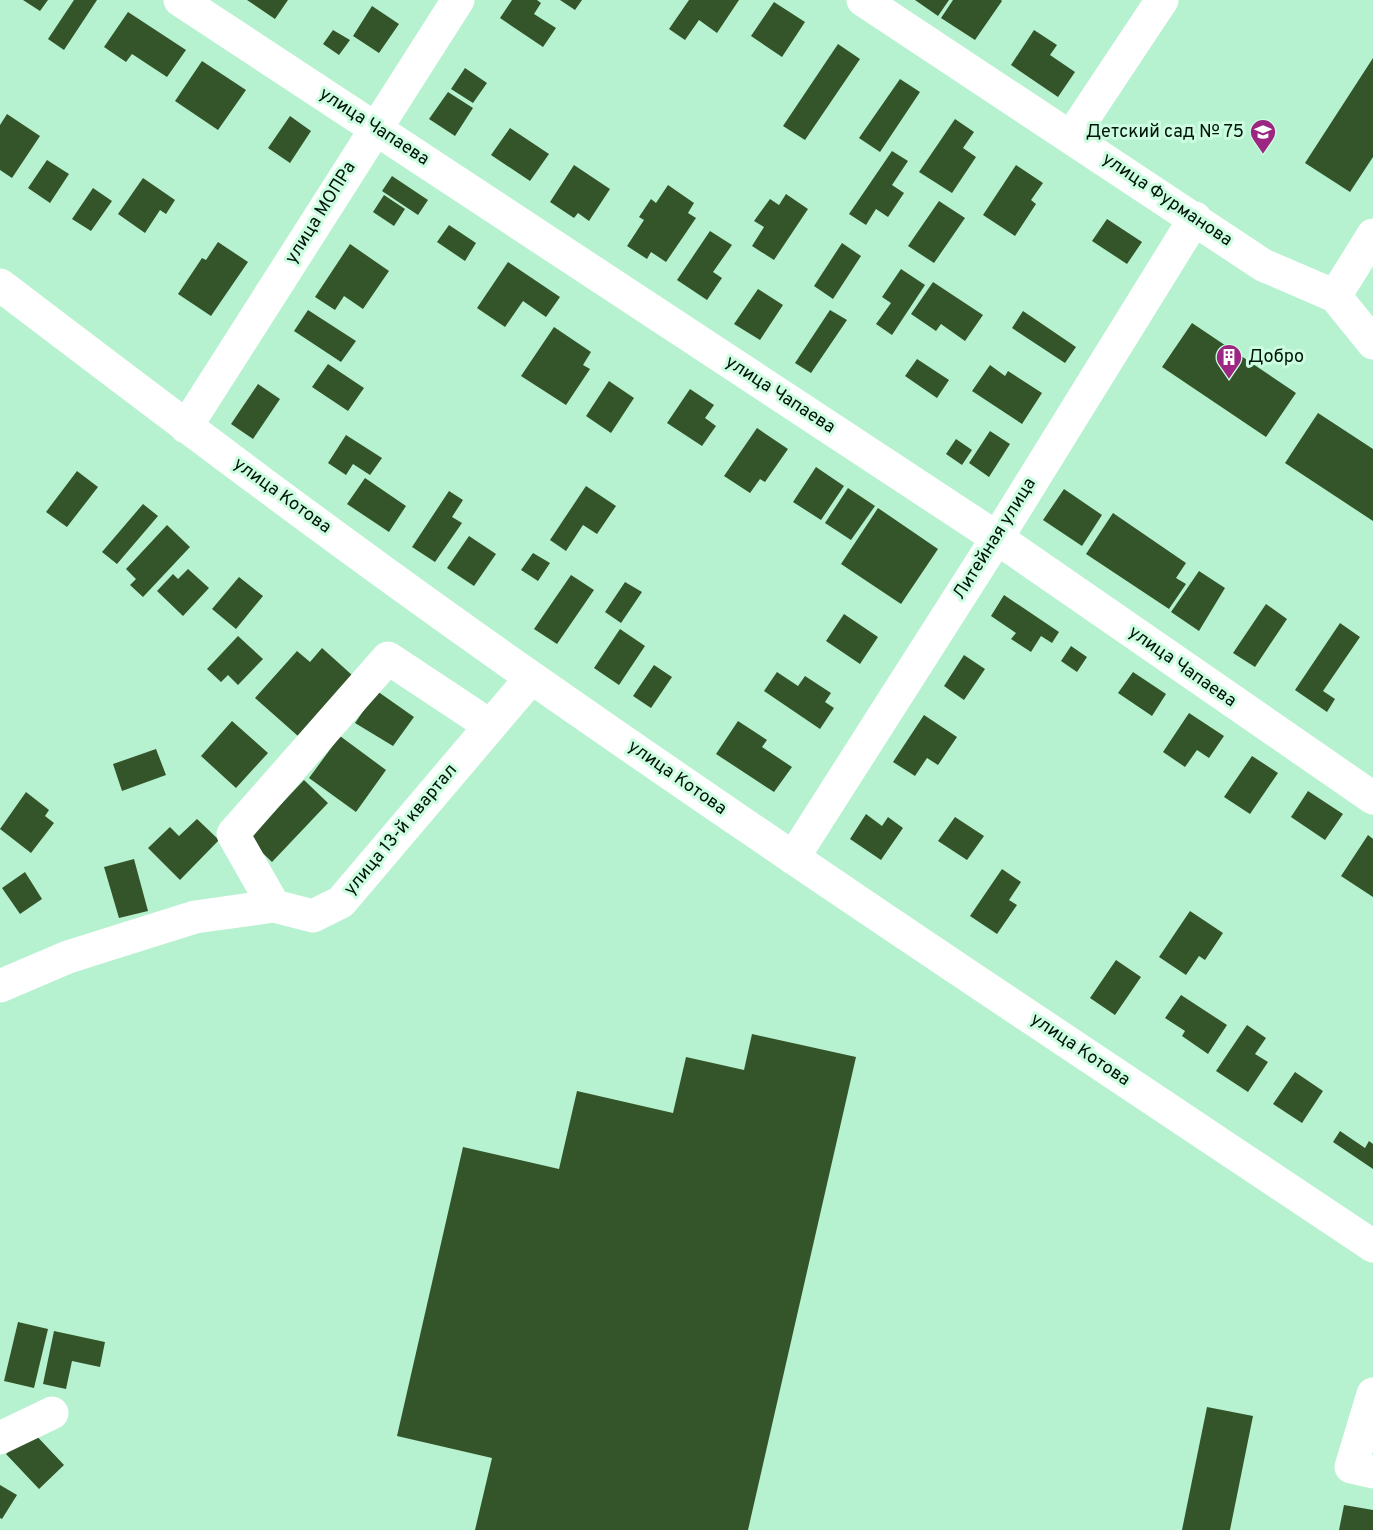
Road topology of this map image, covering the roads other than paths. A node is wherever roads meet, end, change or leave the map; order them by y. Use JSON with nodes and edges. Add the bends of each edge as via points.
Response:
{"nodes":[{"id":1,"x":180,"y":0,"type":"edge"},
{"id":2,"x":458,"y":0,"type":"edge"},
{"id":3,"x":863,"y":0,"type":"edge"},
{"id":4,"x":1162,"y":0,"type":"edge"},
{"id":5,"x":375,"y":128,"type":"junction"},
{"id":6,"x":1071,"y":136,"type":"junction"},
{"id":7,"x":1195,"y":218,"type":"junction"},
{"id":8,"x":1373,"y":235,"type":"edge"},
{"id":9,"x":0,"y":285,"type":"edge"},
{"id":10,"x":1335,"y":296,"type":"junction"},
{"id":11,"x":1373,"y":344,"type":"edge"},
{"id":12,"x":186,"y":427,"type":"junction"},
{"id":13,"x":997,"y":538,"type":"junction"},
{"id":14,"x":531,"y":678,"type":"junction"},
{"id":15,"x":489,"y":725,"type":"junction"},
{"id":16,"x":1372,"y":796,"type":"edge"},
{"id":17,"x":793,"y":858,"type":"junction"},
{"id":18,"x":274,"y":906,"type":"junction"},
{"id":19,"x":0,"y":986,"type":"edge"},
{"id":20,"x":1373,"y":1246,"type":"edge"},
{"id":21,"x":1373,"y":1394,"type":"edge"},
{"id":22,"x":52,"y":1413,"type":"dead end"},
{"id":23,"x":0,"y":1438,"type":"edge"},
{"id":24,"x":1373,"y":1472,"type":"edge"}],
"edges":[{"from":1,"to":5,"type":"street","name":"улица Чапаева"},
{"from":2,"to":5,"type":"street","name":"улица МОПРа"},
{"from":3,"to":6,"type":"street","name":"улица Фурманова"},
{"from":4,"to":6,"type":"street"},
{"from":5,"to":12,"type":"street","name":"улица МОПРа"},
{"from":5,"to":13,"type":"street","name":"улица Чапаева"},
{"from":6,"to":7,"type":"street","name":"улица Фурманова"},
{"from":7,"to":10,"type":"street","name":"улица Фурманова","via":[[1263,265]]},
{"from":7,"to":13,"type":"street","name":"Литейная улица"},
{"from":8,"to":10,"type":"street"},
{"from":9,"to":12,"type":"street","name":"улица Котова"},
{"from":10,"to":11,"type":"street","name":"улица Фурманова"},
{"from":12,"to":14,"type":"street","name":"улица Котова"},
{"from":13,"to":16,"type":"street","name":"улица Чапаева"},
{"from":13,"to":17,"type":"street","name":"Литейная улица"},
{"from":14,"to":15,"type":"street","name":"улица 13-й квартал"},
{"from":14,"to":17,"type":"street","name":"улица Котова"},
{"from":15,"to":18,"type":"street","name":"улица 13-й квартал","via":[[341,902],[313,916]]},
{"from":15,"to":18,"type":"street","via":[[388,658],[233,834]]},
{"from":17,"to":20,"type":"street","name":"улица Котова"},
{"from":18,"to":19,"type":"street","name":"улица 13-й квартал","via":[[195,917],[68,957]]},
{"from":21,"to":24,"type":"street","via":[[1351,1467]]},
{"from":22,"to":23,"type":"street"}]}
